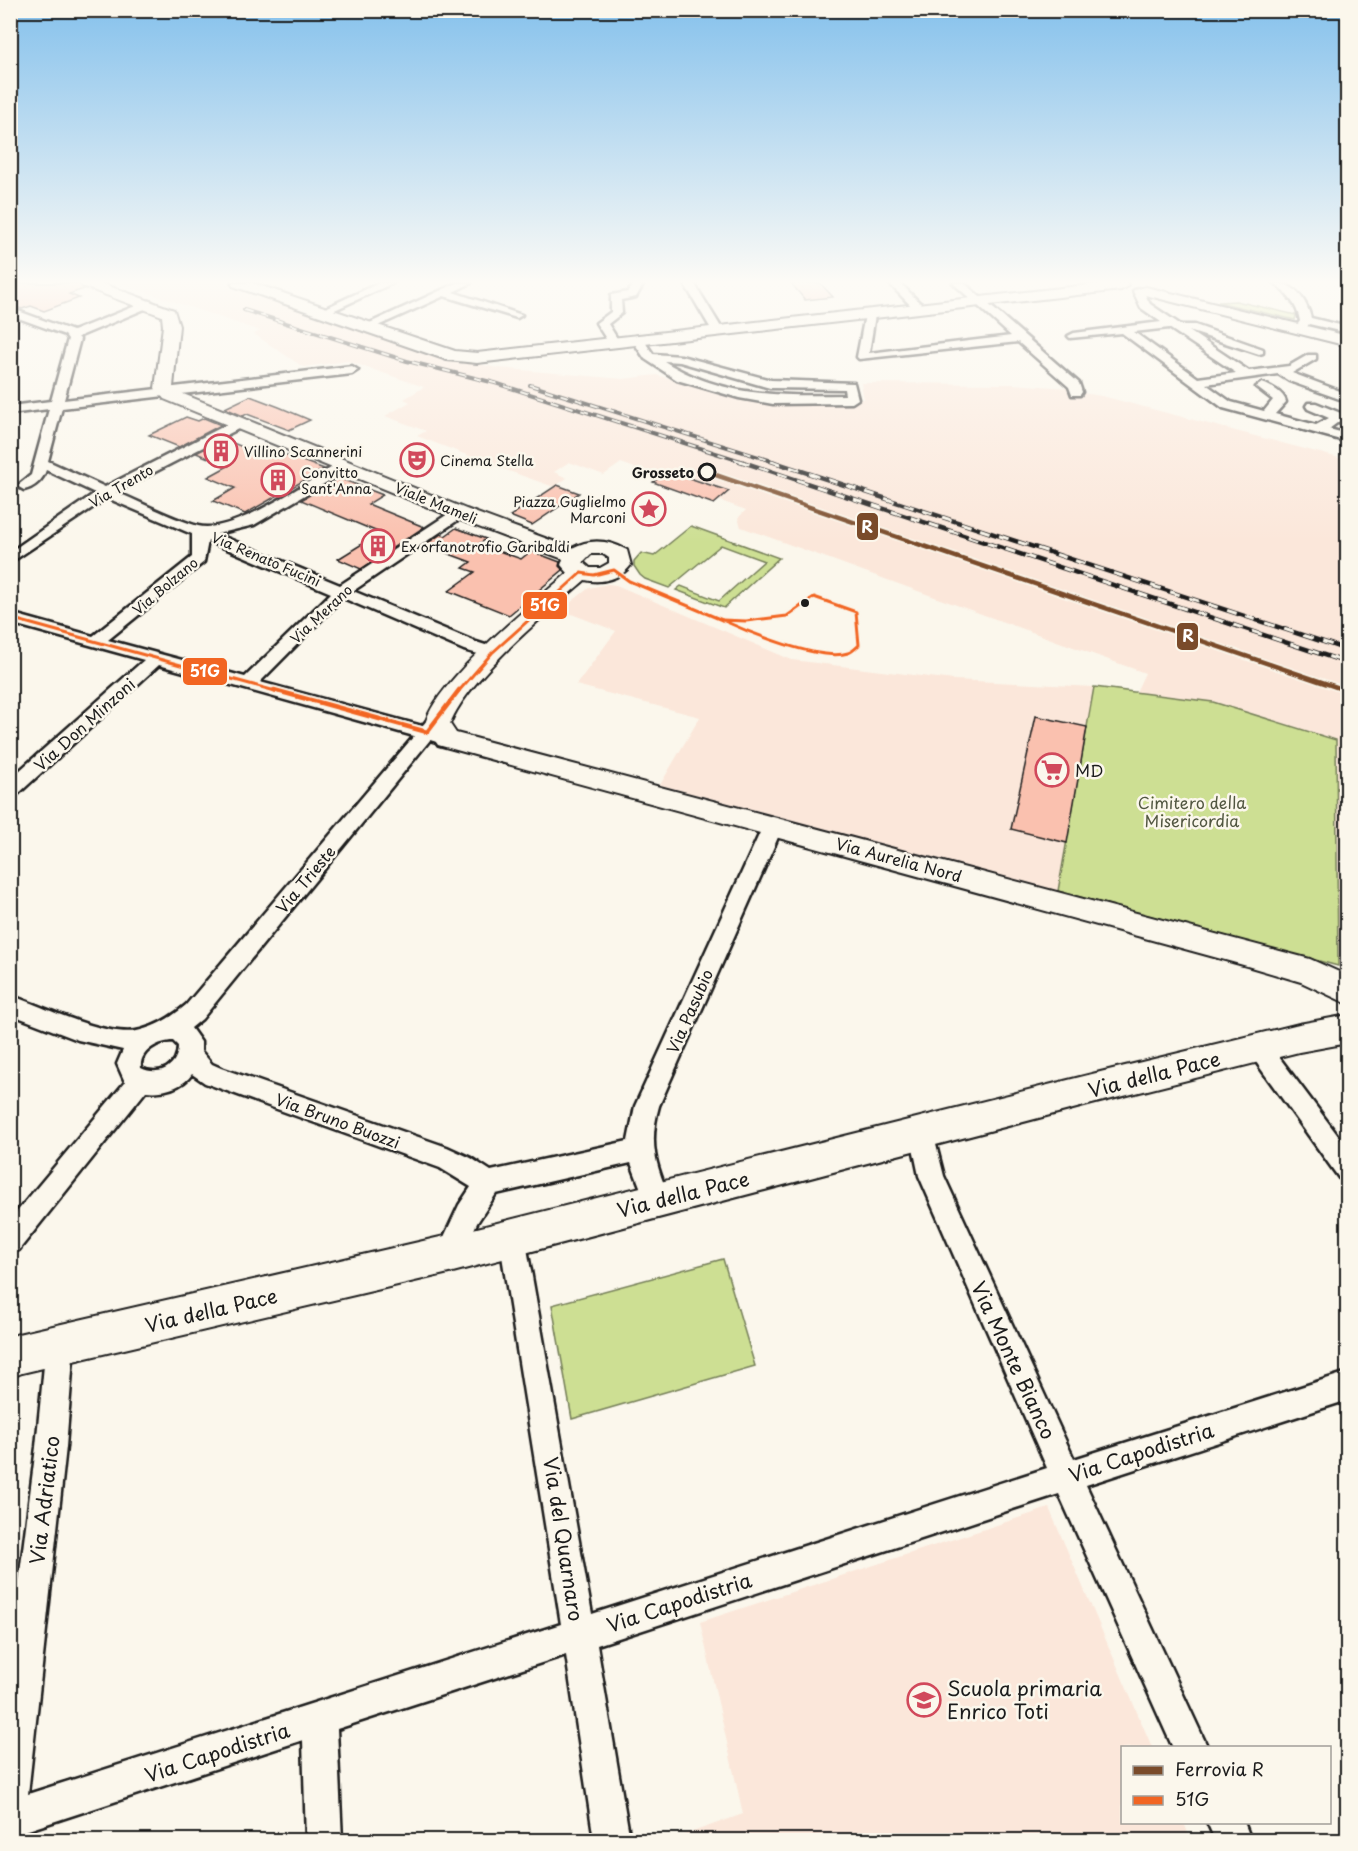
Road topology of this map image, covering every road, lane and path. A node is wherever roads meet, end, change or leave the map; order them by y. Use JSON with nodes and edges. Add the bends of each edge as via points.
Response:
{"nodes":[{"id":1,"x":66,"y":369,"type":"edge"},
{"id":2,"x":166,"y":369,"type":"edge"},
{"id":3,"x":669,"y":369,"type":"edge"},
{"id":4,"x":720,"y":369,"type":"edge"},
{"id":5,"x":1056,"y":369,"type":"edge"},
{"id":6,"x":1179,"y":369,"type":"edge"},
{"id":7,"x":1239,"y":369,"type":"edge"},
{"id":8,"x":1290,"y":369,"type":"edge"},
{"id":9,"x":352,"y":370,"type":"dead end"},
{"id":10,"x":1281,"y":371,"type":"junction"},
{"id":11,"x":1247,"y":375,"type":"junction"},
{"id":12,"x":1196,"y":382,"type":"junction"},
{"id":13,"x":1262,"y":387,"type":"dead end"},
{"id":14,"x":1076,"y":392,"type":"dead end"},
{"id":15,"x":167,"y":393,"type":"junction"},
{"id":16,"x":1347,"y":398,"type":"edge"},
{"id":17,"x":56,"y":405,"type":"junction"},
{"id":18,"x":1312,"y":406,"type":"dead end"},
{"id":19,"x":10,"y":410,"type":"edge"},
{"id":20,"x":1267,"y":416,"type":"junction"},
{"id":21,"x":1343,"y":417,"type":"edge"},
{"id":22,"x":238,"y":424,"type":"junction"},
{"id":23,"x":1318,"y":430,"type":"junction"},
{"id":24,"x":1347,"y":438,"type":"edge"},
{"id":25,"x":41,"y":462,"type":"junction"},
{"id":26,"x":344,"y":466,"type":"junction"},
{"id":27,"x":79,"y":481,"type":"junction"},
{"id":28,"x":17,"y":487,"type":"edge"},
{"id":29,"x":107,"y":492,"type":"junction"},
{"id":30,"x":459,"y":513,"type":"junction"},
{"id":31,"x":199,"y":531,"type":"junction"},
{"id":32,"x":10,"y":559,"type":"edge"},
{"id":33,"x":578,"y":564,"type":"joint"},
{"id":34,"x":342,"y":591,"type":"junction"},
{"id":35,"x":10,"y":618,"type":"edge"},
{"id":36,"x":97,"y":642,"type":"junction"},
{"id":37,"x":492,"y":653,"type":"junction"},
{"id":38,"x":157,"y":658,"type":"junction"},
{"id":39,"x":249,"y":683,"type":"junction"},
{"id":40,"x":438,"y":729,"type":"junction"},
{"id":41,"x":10,"y":790,"type":"edge"},
{"id":42,"x":773,"y":826,"type":"junction"},
{"id":43,"x":1347,"y":991,"type":"edge"},
{"id":44,"x":10,"y":1005,"type":"edge"},
{"id":45,"x":1347,"y":1029,"type":"edge"},
{"id":46,"x":154,"y":1036,"type":"junction"},
{"id":47,"x":1259,"y":1048,"type":"junction"},
{"id":48,"x":191,"y":1056,"type":"junction"},
{"id":49,"x":140,"y":1081,"type":"junction"},
{"id":50,"x":922,"y":1133,"type":"junction"},
{"id":51,"x":639,"y":1150,"type":"junction"},
{"id":52,"x":1347,"y":1170,"type":"edge"},
{"id":53,"x":488,"y":1184,"type":"junction"},
{"id":54,"x":658,"y":1201,"type":"junction"},
{"id":55,"x":512,"y":1237,"type":"junction"},
{"id":56,"x":10,"y":1240,"type":"edge"},
{"id":57,"x":449,"y":1254,"type":"junction"},
{"id":58,"x":60,"y":1345,"type":"junction"},
{"id":59,"x":13,"y":1355,"type":"edge"},
{"id":60,"x":1347,"y":1386,"type":"edge"},
{"id":61,"x":1067,"y":1475,"type":"junction"},
{"id":62,"x":579,"y":1634,"type":"junction"},
{"id":63,"x":320,"y":1719,"type":"junction"},
{"id":64,"x":1190,"y":1746,"type":"edge"},
{"id":65,"x":10,"y":1798,"type":"edge"},
{"id":66,"x":10,"y":1818,"type":"edge"},
{"id":67,"x":1226,"y":1824,"type":"edge"},
{"id":68,"x":324,"y":1840,"type":"edge"},
{"id":69,"x":612,"y":1840,"type":"edge"},
{"id":70,"x":1233,"y":1840,"type":"edge"}],
"edges":[{"from":1,"to":17,"type":"street"},
{"from":2,"to":15,"type":"street"},
{"from":3,"to":4,"type":"street","via":[[681,377],[773,400],[852,399],[850,386],[770,384]]},
{"from":5,"to":14,"type":"street","via":[[1075,386]]},
{"from":6,"to":12,"type":"street"},
{"from":7,"to":11,"type":"street"},
{"from":8,"to":10,"type":"street"},
{"from":9,"to":15,"type":"street"},
{"from":10,"to":11,"type":"street"},
{"from":10,"to":16,"type":"street"},
{"from":11,"to":12,"type":"street"},
{"from":12,"to":20,"type":"street","via":[[1227,405]]},
{"from":13,"to":20,"type":"street","via":[[1280,402]]},
{"from":15,"to":17,"type":"street"},
{"from":15,"to":22,"type":"street","name":"Viale Mameli"},
{"from":17,"to":19,"type":"street"},
{"from":17,"to":25,"type":"street"},
{"from":18,"to":21,"type":"street"},
{"from":20,"to":23,"type":"street"},
{"from":21,"to":23,"type":"street"},
{"from":22,"to":26,"type":"street","name":"Viale Mameli"},
{"from":22,"to":29,"type":"street","name":"Via Trento"},
{"from":23,"to":24,"type":"street"},
{"from":25,"to":27,"type":"street","name":"Via Renato Fucini"},
{"from":25,"to":28,"type":"street","via":[[37,477]]},
{"from":26,"to":30,"type":"street","name":"Viale Mameli"},
{"from":26,"to":31,"type":"street","via":[[249,522]]},
{"from":27,"to":28,"type":"street"},
{"from":27,"to":29,"type":"street","name":"Via Renato Fucini"},
{"from":29,"to":31,"type":"street","name":"Via Renato Fucini"},
{"from":29,"to":32,"type":"street","name":"Via Trento"},
{"from":30,"to":33,"type":"street","name":"Viale Mameli"},
{"from":30,"to":34,"type":"street","name":"Via Merano"},
{"from":31,"to":34,"type":"street","name":"Via Renato Fucini"},
{"from":31,"to":36,"type":"street","name":"Via Bolzano","via":[[199,559]]},
{"from":33,"to":37,"type":"street","name":"Via Trieste"},
{"from":34,"to":37,"type":"street","name":"Via Renato Fucini"},
{"from":34,"to":39,"type":"street","name":"Via Merano"},
{"from":35,"to":36,"type":"street"},
{"from":36,"to":38,"type":"street"},
{"from":37,"to":40,"type":"street","name":"Via Trieste","via":[[454,696]]},
{"from":38,"to":39,"type":"street"},
{"from":38,"to":41,"type":"street","name":"Via Don Minzoni"},
{"from":39,"to":40,"type":"street"},
{"from":40,"to":42,"type":"street","name":"Via Aurelia Nord"},
{"from":40,"to":46,"type":"street","name":"Via Trieste","via":[[194,1012],[180,1024]]},
{"from":42,"to":43,"type":"street","name":"Via Aurelia Nord","via":[[1310,972]]},
{"from":42,"to":51,"type":"street","name":"Via Pasubio","via":[[647,1106],[640,1125]]},
{"from":44,"to":46,"type":"street","via":[[108,1039],[133,1043]]},
{"from":45,"to":47,"type":"street","name":"Via della Pace"},
{"from":46,"to":48,"type":"street","via":[[180,1033],[192,1049]]},
{"from":46,"to":49,"type":"street","via":[[136,1047],[130,1057],[132,1076]]},
{"from":47,"to":50,"type":"street","name":"Via della Pace"},
{"from":47,"to":52,"type":"street"},
{"from":48,"to":49,"type":"street","via":[[181,1070],[165,1080]]},
{"from":48,"to":53,"type":"street","name":"Via Bruno Buozzi","via":[[213,1076],[447,1159]]},
{"from":49,"to":56,"type":"street"},
{"from":50,"to":54,"type":"street","name":"Via della Pace"},
{"from":50,"to":61,"type":"street","name":"Via Monte Bianco","via":[[932,1176]]},
{"from":51,"to":53,"type":"street"},
{"from":51,"to":54,"type":"street","name":"Via Pasubio"},
{"from":53,"to":57,"type":"street"},
{"from":54,"to":55,"type":"street","name":"Via della Pace"},
{"from":55,"to":57,"type":"street","name":"Via della Pace"},
{"from":55,"to":62,"type":"street","name":"Via del Quarnaro"},
{"from":57,"to":58,"type":"street","name":"Via della Pace"},
{"from":58,"to":59,"type":"street","name":"Via della Pace"},
{"from":58,"to":65,"type":"street","name":"Via Adriatico"},
{"from":60,"to":61,"type":"street","name":"Via Capodistria"},
{"from":61,"to":62,"type":"street","name":"Via Capodistria"},
{"from":61,"to":64,"type":"street","name":"Via Monte Bianco"},
{"from":62,"to":63,"type":"street","name":"Via Capodistria"},
{"from":62,"to":69,"type":"street","name":"Via del Quarnaro"},
{"from":63,"to":66,"type":"street","name":"Via Capodistria"},
{"from":63,"to":68,"type":"street"},
{"from":67,"to":70,"type":"street"}]}
